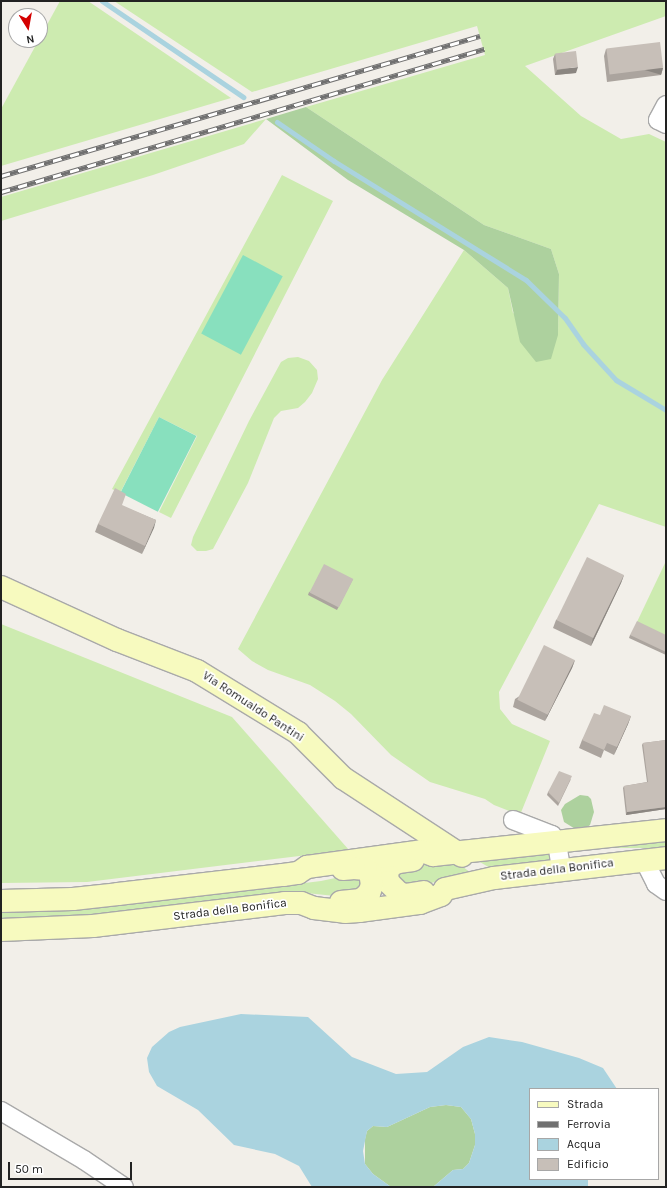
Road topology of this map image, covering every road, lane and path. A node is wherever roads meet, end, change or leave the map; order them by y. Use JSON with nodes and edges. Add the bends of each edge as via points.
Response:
{"nodes":[{"id":1,"x":1,"y":587,"type":"edge"},
{"id":2,"x":513,"y":820,"type":"dead end"},
{"id":3,"x":666,"y":830,"type":"edge"},
{"id":4,"x":557,"y":843,"type":"junction"},
{"id":5,"x":459,"y":853,"type":"junction"},
{"id":6,"x":433,"y":855,"type":"junction"},
{"id":7,"x":666,"y":858,"type":"edge"},
{"id":8,"x":644,"y":860,"type":"junction"},
{"id":9,"x":567,"y":869,"type":"junction"},
{"id":10,"x":298,"y":873,"type":"junction"},
{"id":11,"x":501,"y":877,"type":"junction"},
{"id":12,"x":445,"y":889,"type":"junction"},
{"id":13,"x":666,"y":891,"type":"edge"},
{"id":14,"x":1,"y":901,"type":"edge"},
{"id":15,"x":300,"y":903,"type":"junction"},
{"id":16,"x":1,"y":930,"type":"edge"},
{"id":17,"x":1,"y":1110,"type":"edge"},
{"id":18,"x":124,"y":1187,"type":"edge"}],
"edges":[{"from":1,"to":5,"type":"main road","name":"Via Romualdo Pantini","via":[[117,640],[197,672],[298,733],[343,778]]},
{"from":2,"to":4,"type":"street","via":[[552,835]]},
{"from":3,"to":4,"type":"main road"},
{"from":4,"to":5,"type":"main road"},
{"from":4,"to":9,"type":"street","via":[[560,863]]},
{"from":5,"to":6,"type":"main road"},
{"from":5,"to":11,"type":"main road","name":"Via Romualdo Pantini","via":[[486,874]]},
{"from":6,"to":10,"type":"main road","via":[[422,851],[399,854],[307,867]]},
{"from":6,"to":12,"type":"main road","via":[[390,866],[387,873],[388,882],[395,891],[405,895],[438,888]]},
{"from":7,"to":8,"type":"main road","name":"Strada della Bonifica"},
{"from":8,"to":9,"type":"main road","name":"Strada della Bonifica"},
{"from":8,"to":13,"type":"street","via":[[656,884]]},
{"from":9,"to":11,"type":"main road","name":"Strada della Bonifica"},
{"from":10,"to":14,"type":"main road","via":[[88,897]]},
{"from":10,"to":15,"type":"main road","via":[[309,876],[361,868],[370,872],[372,879],[369,893],[361,900],[314,900]]},
{"from":11,"to":12,"type":"main road","name":"Strada della Bonifica"},
{"from":12,"to":15,"type":"main road","name":"Strada della Bonifica","via":[[441,895],[420,903],[359,911],[314,908]]},
{"from":15,"to":16,"type":"main road","name":"Strada della Bonifica","via":[[93,926]]},
{"from":17,"to":18,"type":"street"}]}
